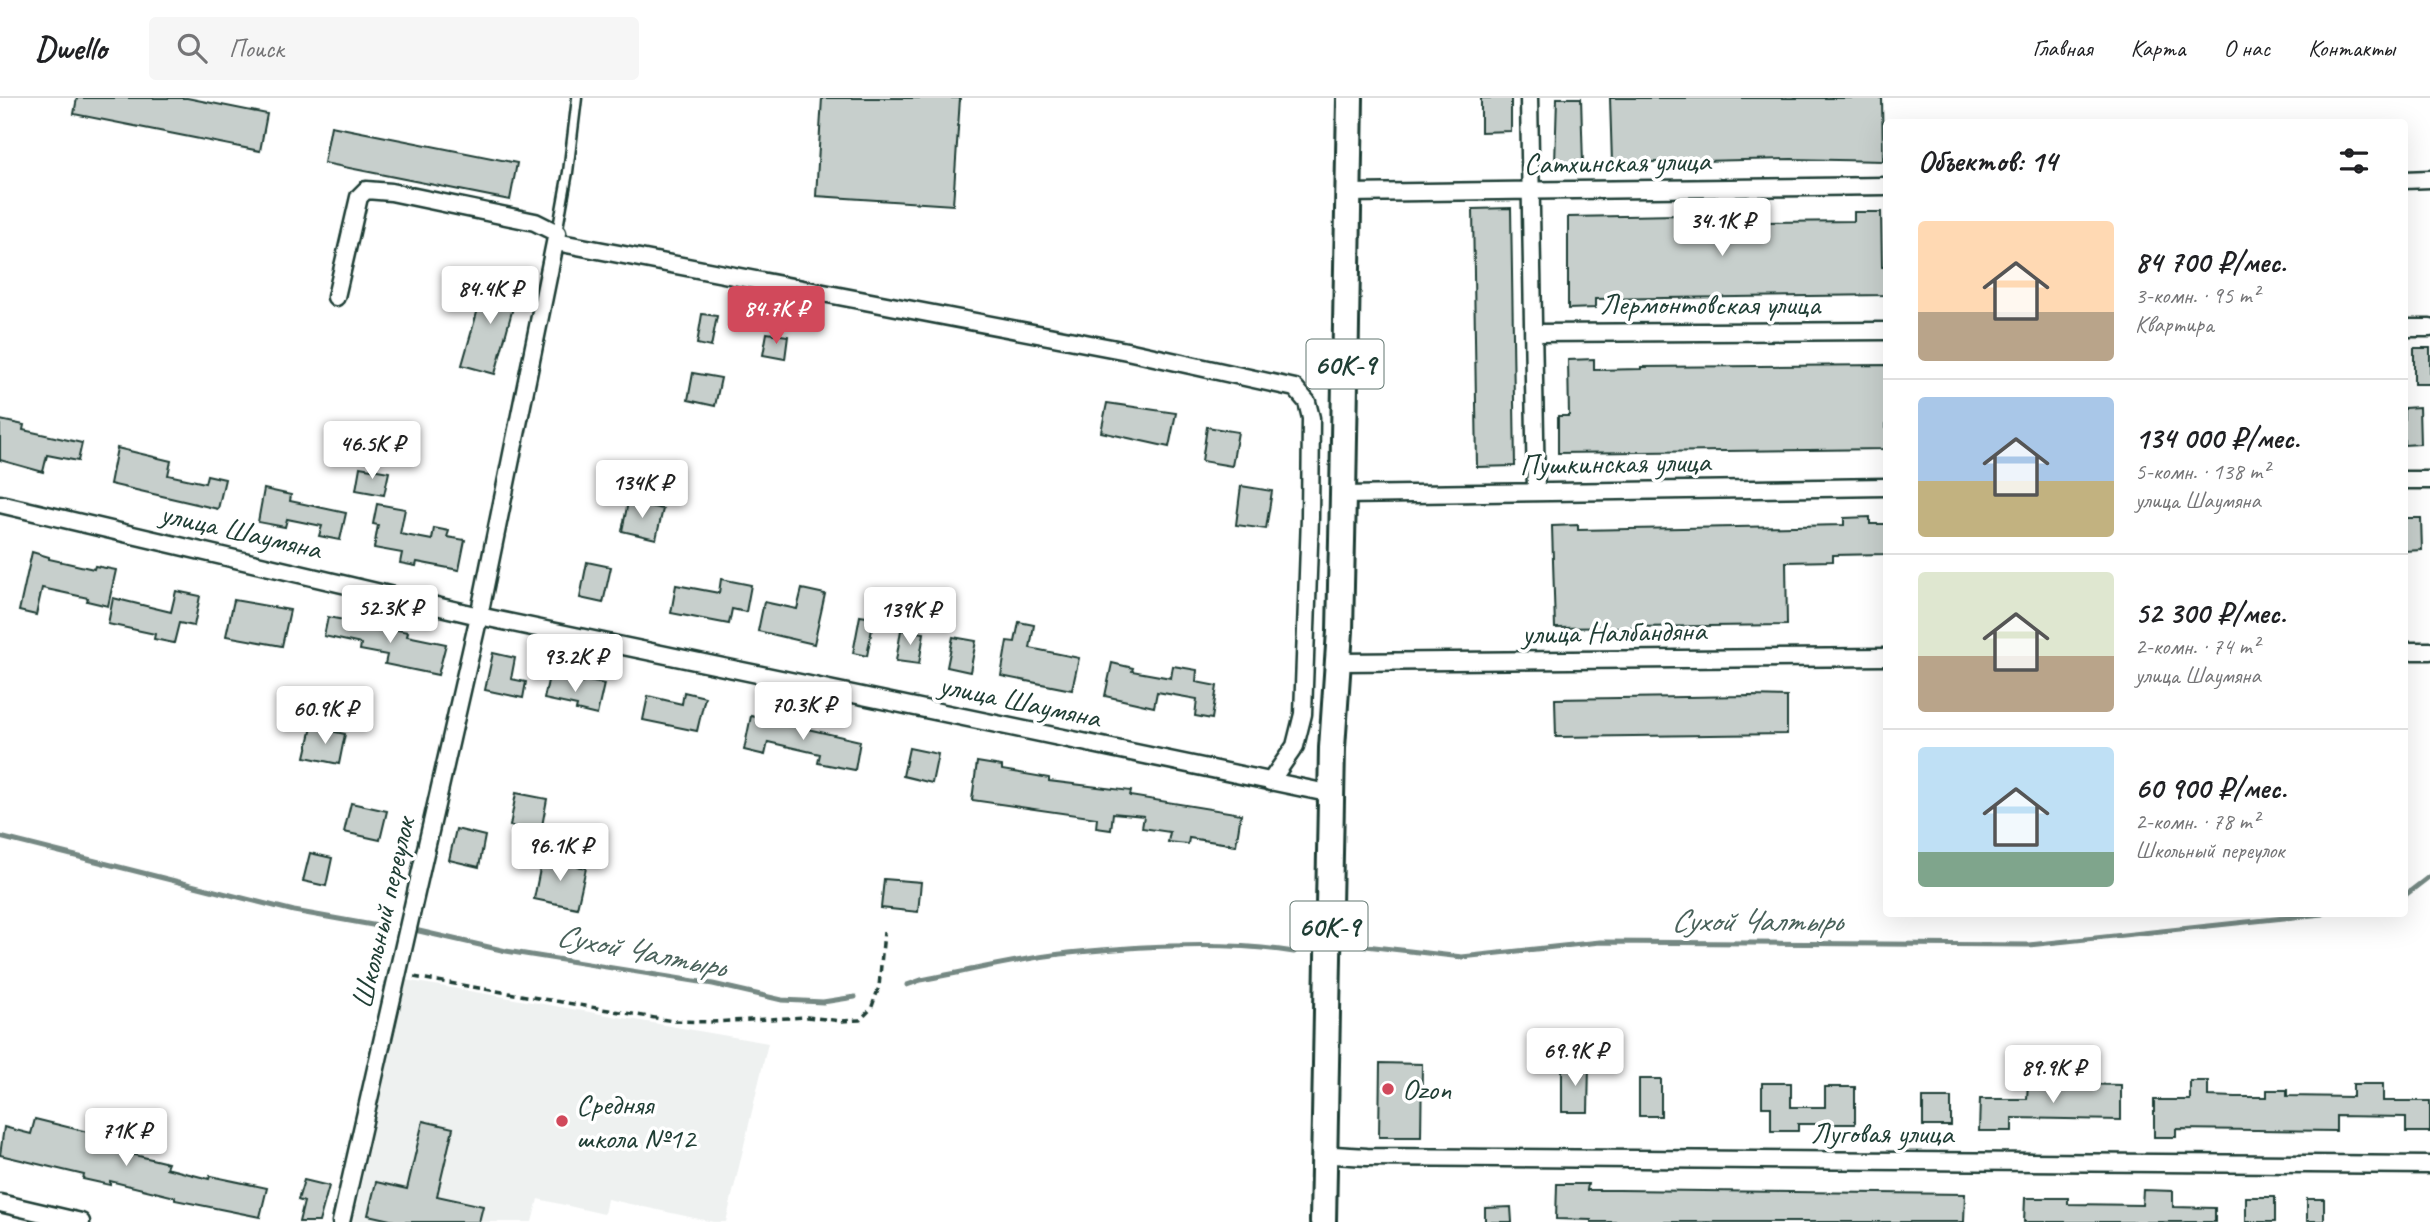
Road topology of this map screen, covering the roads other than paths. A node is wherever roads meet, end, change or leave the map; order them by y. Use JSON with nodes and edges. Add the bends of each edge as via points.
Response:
{"nodes":[{"id":1,"x":578,"y":98,"type":"edge"},
{"id":2,"x":1350,"y":98,"type":"edge"},
{"id":3,"x":1529,"y":98,"type":"edge"},
{"id":4,"x":2430,"y":179,"type":"edge"},
{"id":5,"x":2408,"y":180,"type":"edge"},
{"id":6,"x":1883,"y":186,"type":"edge"},
{"id":7,"x":1532,"y":191,"type":"junction"},
{"id":8,"x":1348,"y":193,"type":"junction"},
{"id":9,"x":556,"y":238,"type":"junction"},
{"id":10,"x":335,"y":297,"type":"dead end"},
{"id":11,"x":2408,"y":328,"type":"edge"},
{"id":12,"x":2430,"y":328,"type":"edge"},
{"id":13,"x":1883,"y":331,"type":"edge"},
{"id":14,"x":1534,"y":334,"type":"junction"},
{"id":15,"x":2408,"y":480,"type":"edge"},
{"id":16,"x":2430,"y":480,"type":"edge"},
{"id":17,"x":1883,"y":487,"type":"edge"},
{"id":18,"x":1536,"y":492,"type":"junction"},
{"id":19,"x":1343,"y":495,"type":"junction"},
{"id":20,"x":0,"y":504,"type":"edge"},
{"id":21,"x":480,"y":616,"type":"junction"},
{"id":22,"x":1340,"y":631,"type":"junction"},
{"id":23,"x":2408,"y":651,"type":"edge"},
{"id":24,"x":2430,"y":651,"type":"edge"},
{"id":25,"x":1883,"y":657,"type":"edge"},
{"id":26,"x":1341,"y":663,"type":"junction"},
{"id":27,"x":1270,"y":782,"type":"junction"},
{"id":28,"x":1332,"y":794,"type":"junction"},
{"id":29,"x":1334,"y":1155,"type":"junction"},
{"id":30,"x":2430,"y":1166,"type":"edge"},
{"id":31,"x":0,"y":1203,"type":"edge"},
{"id":32,"x":81,"y":1222,"type":"edge"},
{"id":33,"x":341,"y":1222,"type":"edge"},
{"id":34,"x":1323,"y":1222,"type":"edge"},
{"id":35,"x":1333,"y":1222,"type":"edge"}],
"edges":[{"from":1,"to":9,"type":"lane"},
{"from":2,"to":8,"type":"main road","number":"60К-9"},
{"from":3,"to":7,"type":"street"},
{"from":4,"to":5,"type":"street"},
{"from":6,"to":7,"type":"street","name":"Сатхинская улица"},
{"from":7,"to":8,"type":"street","name":"Сатхинская улица"},
{"from":7,"to":14,"type":"street"},
{"from":8,"to":19,"type":"main road","number":"60К-9"},
{"from":9,"to":10,"type":"street","via":[[535,222],[366,190],[359,197]]},
{"from":9,"to":21,"type":"street","name":"Школьный переулок"},
{"from":9,"to":27,"type":"street","via":[[1295,388],[1307,402],[1311,418],[1305,685],[1300,733]]},
{"from":11,"to":12,"type":"street"},
{"from":13,"to":14,"type":"street","name":"Лермонтовская улица"},
{"from":14,"to":18,"type":"street"},
{"from":15,"to":16,"type":"street"},
{"from":17,"to":18,"type":"street","name":"Пушкинская улица"},
{"from":18,"to":19,"type":"street","name":"Пушкинская улица"},
{"from":19,"to":22,"type":"main road","number":"60К-9"},
{"from":20,"to":21,"type":"street","name":"улица Шаумяна"},
{"from":21,"to":27,"type":"street","name":"улица Шаумяна"},
{"from":21,"to":33,"type":"street","name":"Школьный переулок"},
{"from":22,"to":26,"type":"main road","number":"60К-9"},
{"from":22,"to":28,"type":"main road","number":"60К-9"},
{"from":23,"to":24,"type":"street"},
{"from":25,"to":26,"type":"street","name":"улица Налбандяна"},
{"from":26,"to":29,"type":"main road","number":"60К-9"},
{"from":27,"to":28,"type":"street","name":"улица Шаумяна"},
{"from":28,"to":34,"type":"main road","number":"60К-9"},
{"from":29,"to":30,"type":"street","name":"Луговая улица"},
{"from":29,"to":35,"type":"main road","number":"60К-9"},
{"from":31,"to":32,"type":"street"}]}
